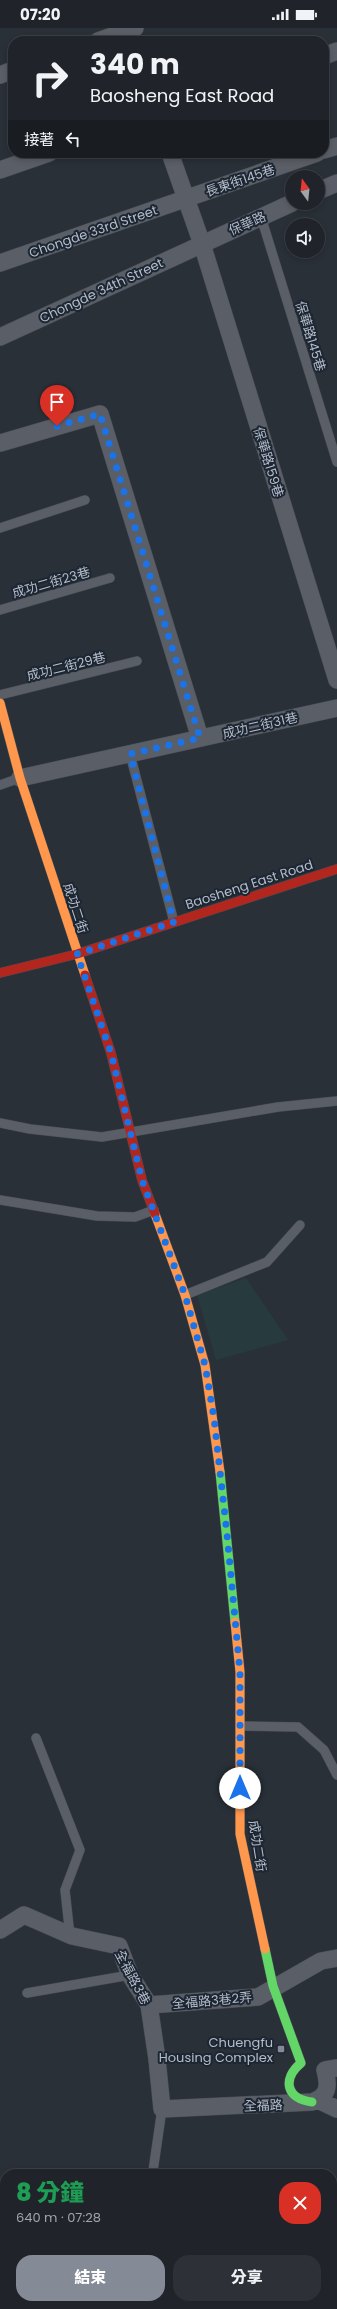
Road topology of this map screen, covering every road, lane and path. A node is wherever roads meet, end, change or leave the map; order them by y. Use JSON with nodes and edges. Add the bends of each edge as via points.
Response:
{"nodes":[{"id":1,"x":130,"y":32,"type":"edge"},
{"id":2,"x":116,"y":36,"type":"edge"},
{"id":3,"x":35,"y":158,"type":"edge"},
{"id":4,"x":172,"y":158,"type":"edge"},
{"id":5,"x":303,"y":158,"type":"edge"},
{"id":6,"x":0,"y":170,"type":"edge"},
{"id":7,"x":337,"y":183,"type":"edge"},
{"id":8,"x":325,"y":188,"type":"edge"},
{"id":9,"x":186,"y":199,"type":"junction"},
{"id":10,"x":285,"y":206,"type":"edge"},
{"id":11,"x":261,"y":217,"type":"junction"},
{"id":12,"x":202,"y":244,"type":"junction"},
{"id":13,"x":0,"y":264,"type":"edge"},
{"id":14,"x":0,"y":337,"type":"edge"},
{"id":15,"x":0,"y":443,"type":"edge"},
{"id":16,"x":337,"y":462,"type":"edge"},
{"id":17,"x":85,"y":500,"type":"dead end"},
{"id":18,"x":0,"y":528,"type":"edge"},
{"id":19,"x":110,"y":578,"type":"dead end"},
{"id":20,"x":0,"y":610,"type":"edge"},
{"id":21,"x":137,"y":661,"type":"dead end"},
{"id":22,"x":337,"y":680,"type":"edge"},
{"id":23,"x":0,"y":695,"type":"edge"},
{"id":24,"x":0,"y":703,"type":"edge"},
{"id":25,"x":337,"y":708,"type":"edge"},
{"id":26,"x":200,"y":738,"type":"junction"},
{"id":27,"x":130,"y":754,"type":"junction"},
{"id":28,"x":20,"y":778,"type":"junction"},
{"id":29,"x":0,"y":785,"type":"edge"},
{"id":30,"x":337,"y":869,"type":"edge"},
{"id":31,"x":174,"y":922,"type":"junction"},
{"id":32,"x":77,"y":954,"type":"junction"},
{"id":33,"x":0,"y":973,"type":"edge"},
{"id":34,"x":337,"y":1101,"type":"edge"},
{"id":35,"x":0,"y":1123,"type":"edge"},
{"id":36,"x":131,"y":1133,"type":"junction"},
{"id":37,"x":0,"y":1200,"type":"edge"},
{"id":38,"x":154,"y":1210,"type":"junction"},
{"id":39,"x":300,"y":1225,"type":"dead end"},
{"id":40,"x":185,"y":1295,"type":"junction"},
{"id":41,"x":240,"y":1726,"type":"junction"},
{"id":42,"x":36,"y":1738,"type":"dead end"},
{"id":43,"x":337,"y":1775,"type":"edge"},
{"id":44,"x":0,"y":1930,"type":"edge"},
{"id":45,"x":70,"y":1936,"type":"junction"},
{"id":46,"x":337,"y":1958,"type":"edge"},
{"id":47,"x":130,"y":1975,"type":"junction"},
{"id":48,"x":273,"y":1986,"type":"junction"},
{"id":49,"x":27,"y":1993,"type":"dead end"},
{"id":50,"x":149,"y":2005,"type":"junction"},
{"id":51,"x":301,"y":2063,"type":"junction"},
{"id":52,"x":331,"y":2069,"type":"edge"},
{"id":53,"x":315,"y":2101,"type":"junction"},
{"id":54,"x":162,"y":2108,"type":"junction"},
{"id":55,"x":337,"y":2108,"type":"edge"},
{"id":56,"x":153,"y":2169,"type":"edge"}],
"edges":[{"from":1,"to":2,"type":"street"},
{"from":3,"to":6,"type":"street"},
{"from":4,"to":9,"type":"street","name":"保華路159巷"},
{"from":5,"to":9,"type":"street","name":"長東街145巷"},
{"from":7,"to":8,"type":"street"},
{"from":9,"to":12,"type":"street","name":"保華路159巷"},
{"from":9,"to":13,"type":"street","name":"Chongde 33rd Street"},
{"from":10,"to":11,"type":"street","name":"保華路"},
{"from":11,"to":12,"type":"street","name":"保華路"},
{"from":11,"to":16,"type":"lane","name":"保華路145巷"},
{"from":12,"to":14,"type":"street","name":"Chongde 34th Street"},
{"from":12,"to":22,"type":"street","name":"保華路159巷"},
{"from":15,"to":26,"type":"street","via":[[100,414]]},
{"from":17,"to":18,"type":"lane"},
{"from":19,"to":20,"type":"lane","name":"成功二街23巷"},
{"from":21,"to":23,"type":"lane","name":"成功二街29巷"},
{"from":24,"to":28,"type":"street","name":"成功二街"},
{"from":25,"to":26,"type":"street","name":"成功二街31巷"},
{"from":26,"to":27,"type":"street","name":"成功二街31巷"},
{"from":27,"to":28,"type":"street","name":"成功二街31巷"},
{"from":27,"to":31,"type":"lane"},
{"from":28,"to":29,"type":"lane"},
{"from":28,"to":32,"type":"street","name":"成功二街"},
{"from":30,"to":31,"type":"street","name":"Baosheng East Road"},
{"from":31,"to":32,"type":"street","name":"Baosheng East Road"},
{"from":32,"to":33,"type":"street","name":"Baosheng East Road"},
{"from":32,"to":36,"type":"street","name":"成功二街","via":[[111,1053]]},
{"from":34,"to":36,"type":"lane","via":[[278,1107]]},
{"from":35,"to":36,"type":"lane","via":[[30,1130],[102,1137]]},
{"from":36,"to":38,"type":"street","name":"成功二街","via":[[142,1180]]},
{"from":37,"to":38,"type":"lane","via":[[97,1216],[135,1217]]},
{"from":38,"to":40,"type":"street","name":"成功二街"},
{"from":39,"to":40,"type":"lane","via":[[267,1262]]},
{"from":40,"to":41,"type":"street","name":"成功二街","via":[[205,1365],[214,1418],[240,1672]]},
{"from":41,"to":43,"type":"lane","via":[[298,1727],[324,1750]]},
{"from":41,"to":48,"type":"street","name":"成功二街","via":[[240,1834]]},
{"from":42,"to":45,"type":"lane","via":[[80,1850],[65,1890]]},
{"from":44,"to":45,"type":"street","name":"全福路3巷","via":[[24,1915]]},
{"from":45,"to":47,"type":"street","name":"全福路3巷","via":[[119,1946]]},
{"from":46,"to":48,"type":"street","name":"全福路3巷2弄","via":[[321,1961]]},
{"from":47,"to":49,"type":"lane"},
{"from":47,"to":50,"type":"street","name":"全福路3巷"},
{"from":48,"to":50,"type":"street","name":"全福路3巷2弄","via":[[258,1997]]},
{"from":48,"to":51,"type":"street","name":"成功二街"},
{"from":50,"to":54,"type":"street","name":"全福路3巷"},
{"from":51,"to":52,"type":"street","via":[[314,2062]]},
{"from":51,"to":53,"type":"street","via":[[291,2072],[288,2084],[299,2100]]},
{"from":52,"to":53,"type":"street","via":[[327,2090]]},
{"from":53,"to":54,"type":"street","name":"全福路"},
{"from":53,"to":55,"type":"street"},
{"from":54,"to":56,"type":"lane"}]}
